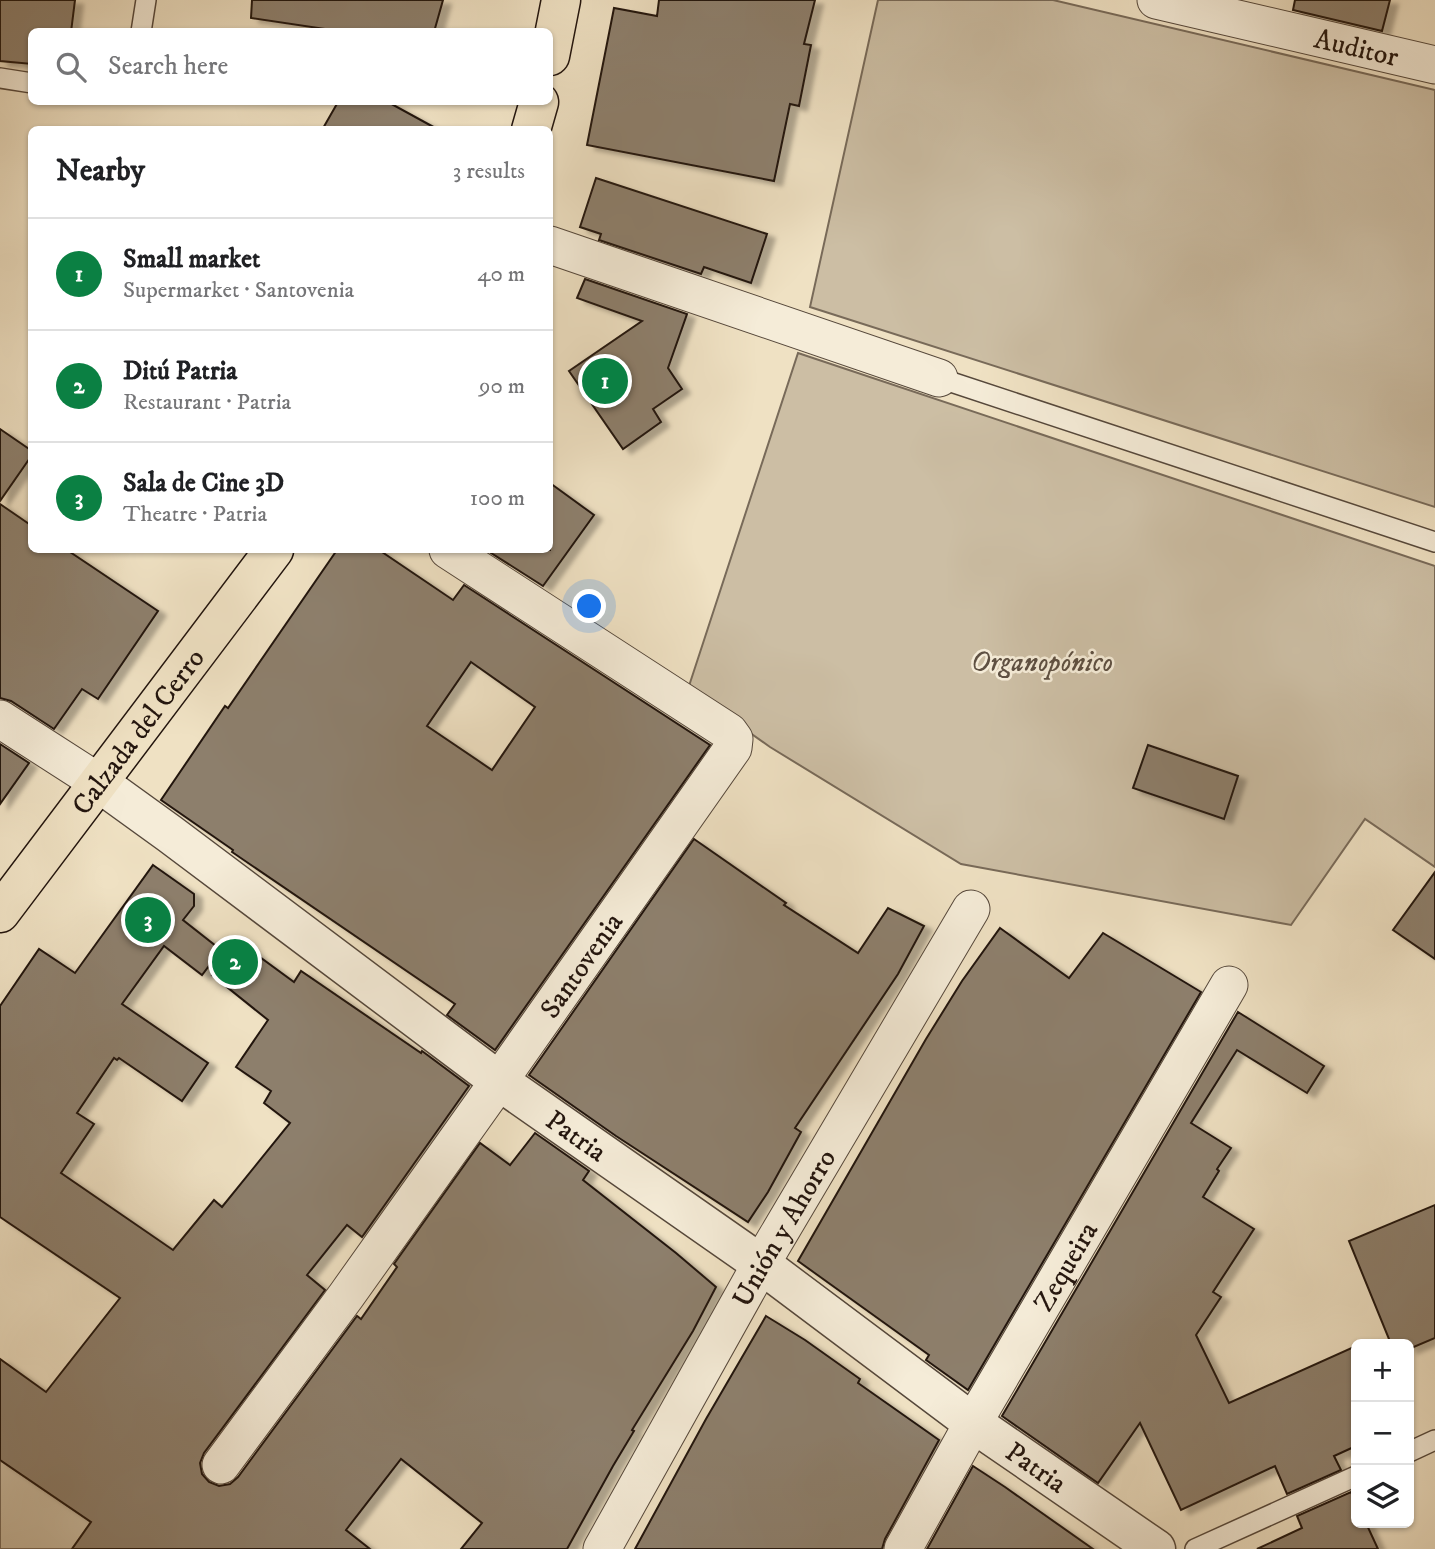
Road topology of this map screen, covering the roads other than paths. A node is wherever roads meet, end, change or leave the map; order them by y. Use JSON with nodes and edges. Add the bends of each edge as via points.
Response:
{"nodes":[{"id":1,"x":146,"y":0,"type":"edge"},
{"id":2,"x":561,"y":0,"type":"edge"},
{"id":3,"x":1156,"y":0,"type":"edge"},
{"id":4,"x":142,"y":28,"type":"edge"},
{"id":5,"x":553,"y":40,"type":"edge"},
{"id":6,"x":1435,"y":65,"type":"edge"},
{"id":7,"x":0,"y":79,"type":"edge"},
{"id":8,"x":28,"y":82,"type":"edge"},
{"id":9,"x":538,"y":105,"type":"edge"},
{"id":10,"x":532,"y":126,"type":"edge"},
{"id":11,"x":553,"y":246,"type":"edge"},
{"id":12,"x":939,"y":379,"type":"joint"},
{"id":13,"x":1435,"y":542,"type":"edge"},
{"id":14,"x":272,"y":553,"type":"edge"},
{"id":15,"x":453,"y":553,"type":"edge"},
{"id":16,"x":0,"y":719,"type":"edge"},
{"id":17,"x":98,"y":782,"type":"junction"},
{"id":18,"x":971,"y":909,"type":"dead end"},
{"id":19,"x":0,"y":913,"type":"edge"},
{"id":20,"x":1229,"y":985,"type":"dead end"},
{"id":21,"x":499,"y":1081,"type":"junction"},
{"id":22,"x":761,"y":1264,"type":"junction"},
{"id":23,"x":973,"y":1423,"type":"junction"},
{"id":24,"x":1435,"y":1440,"type":"edge"},
{"id":25,"x":1414,"y":1450,"type":"edge"},
{"id":26,"x":221,"y":1465,"type":"dead end"},
{"id":27,"x":1351,"y":1478,"type":"edge"},
{"id":28,"x":602,"y":1549,"type":"edge"},
{"id":29,"x":903,"y":1549,"type":"edge"},
{"id":30,"x":1156,"y":1549,"type":"edge"},
{"id":31,"x":1195,"y":1549,"type":"edge"}],
"edges":[{"from":1,"to":4,"type":"lane"},
{"from":2,"to":5,"type":"main road"},
{"from":3,"to":6,"type":"street","name":"Auditor"},
{"from":7,"to":8,"type":"lane"},
{"from":9,"to":10,"type":"main road"},
{"from":11,"to":12,"type":"street"},
{"from":12,"to":13,"type":"lane"},
{"from":14,"to":17,"type":"main road","name":"Calzada del Cerro"},
{"from":15,"to":21,"type":"street","name":"Santovenia","via":[[734,739],[733,748]]},
{"from":16,"to":17,"type":"street","name":"Patria"},
{"from":17,"to":19,"type":"main road","name":"Calzada del Cerro"},
{"from":17,"to":21,"type":"street","name":"Patria"},
{"from":18,"to":22,"type":"street","name":"Unión y Ahorro"},
{"from":20,"to":23,"type":"street","name":"Zequeira"},
{"from":21,"to":22,"type":"street","name":"Patria"},
{"from":21,"to":26,"type":"street","name":"Santovenia"},
{"from":22,"to":23,"type":"street","name":"Patria"},
{"from":22,"to":28,"type":"street","name":"Unión y Ahorro"},
{"from":23,"to":29,"type":"street","name":"Zequeira"},
{"from":23,"to":30,"type":"street","name":"Patria"},
{"from":24,"to":25,"type":"lane"},
{"from":27,"to":31,"type":"lane"}]}
